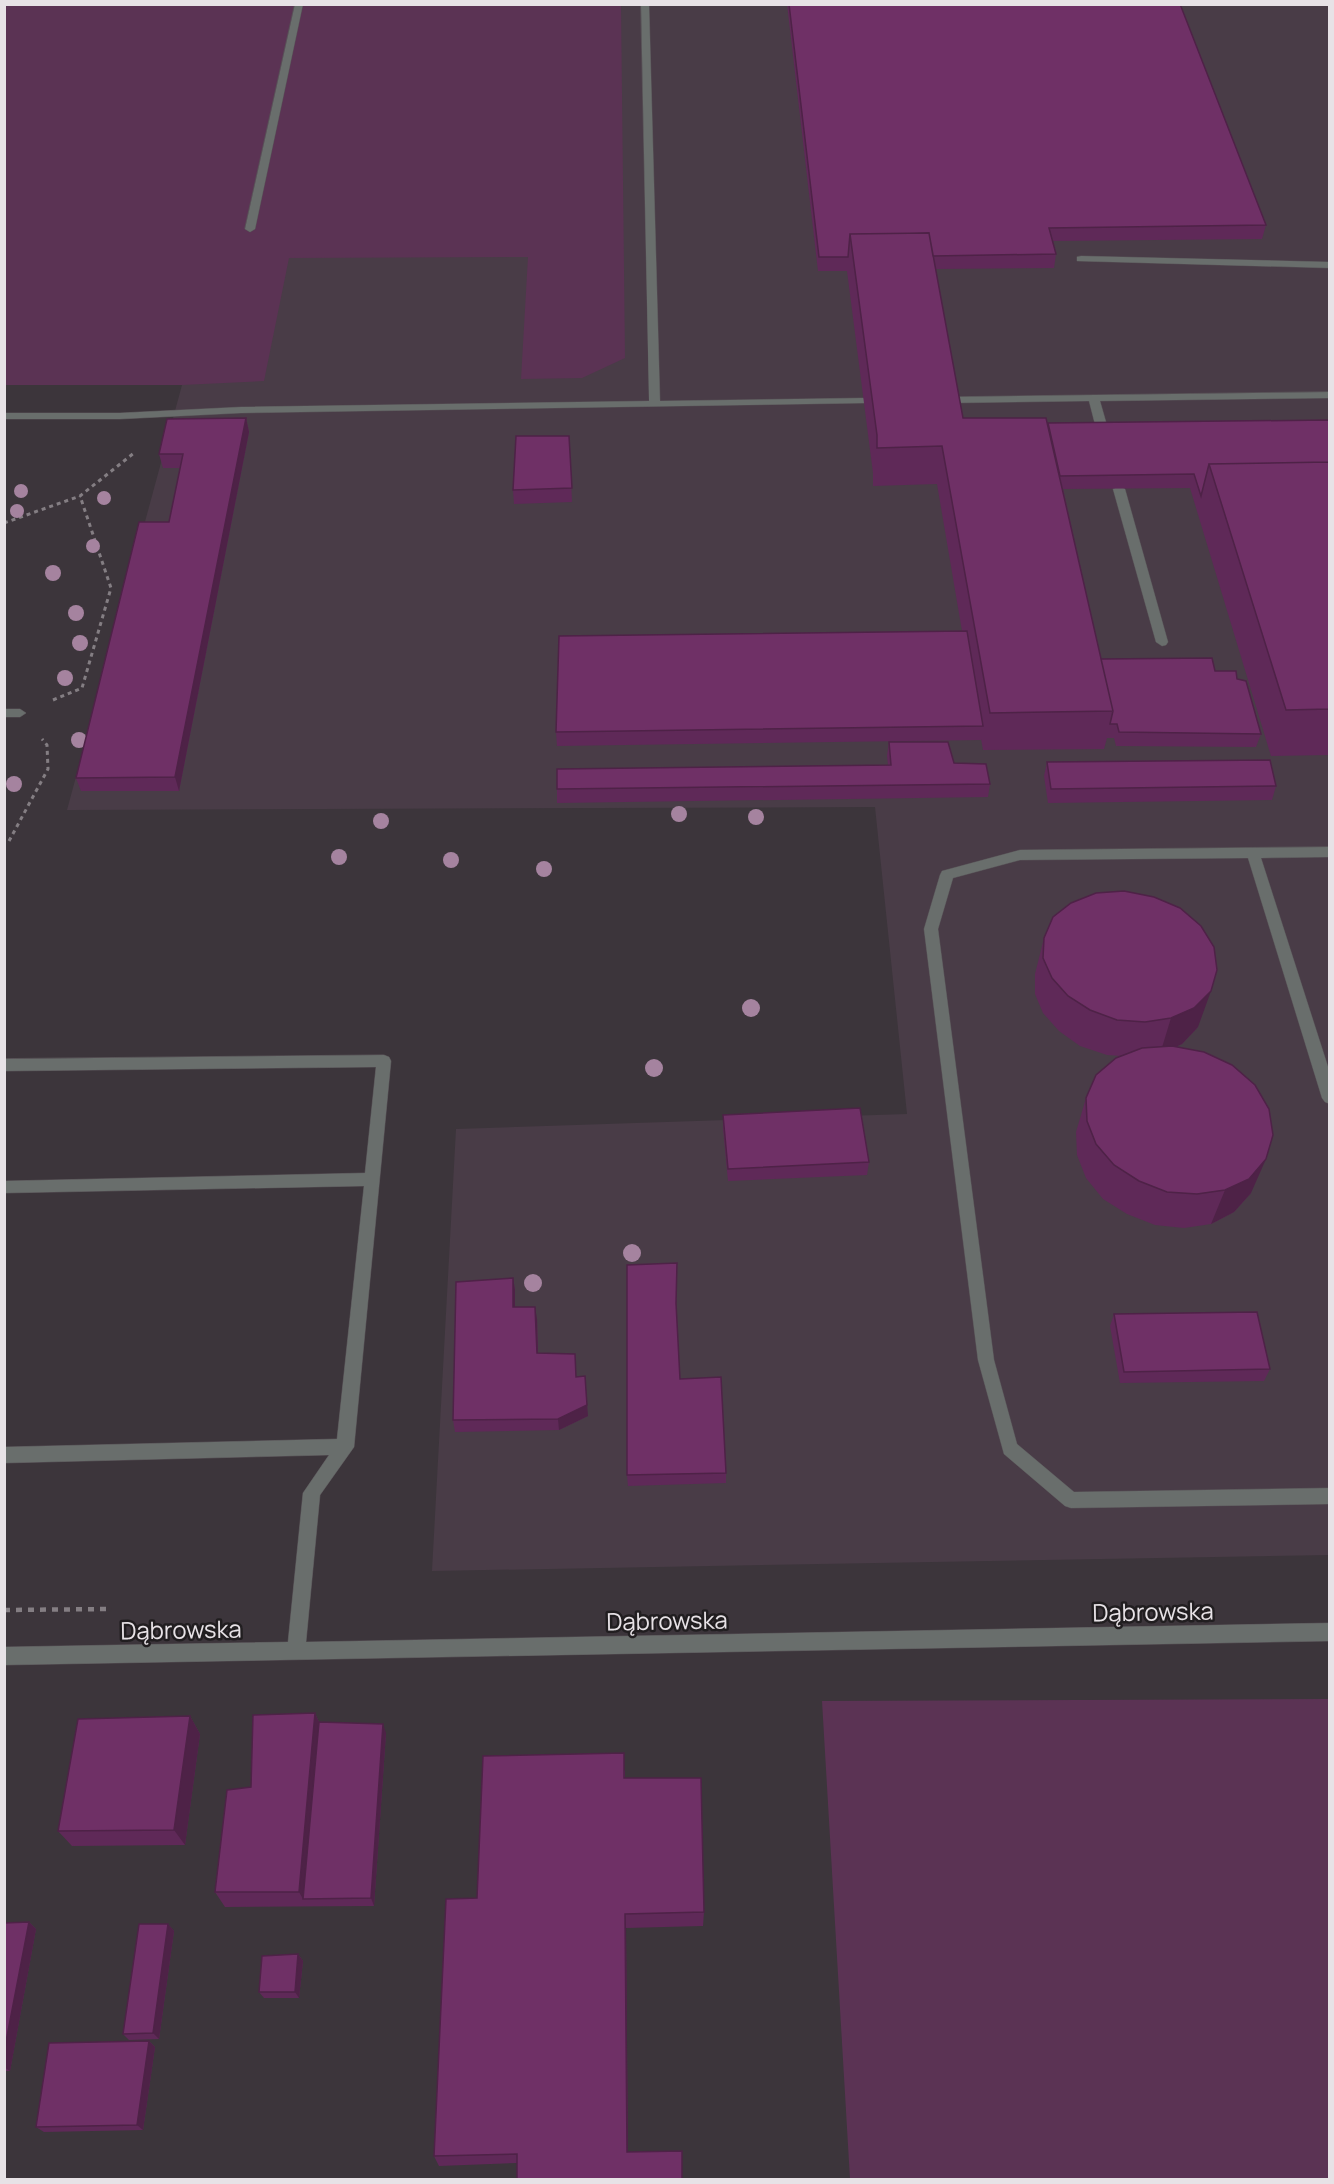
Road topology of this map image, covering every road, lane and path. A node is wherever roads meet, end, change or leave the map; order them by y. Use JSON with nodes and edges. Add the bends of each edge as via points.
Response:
{"nodes":[{"id":1,"x":299,"y":4,"type":"edge"},
{"id":2,"x":645,"y":4,"type":"edge"},
{"id":3,"x":250,"y":229,"type":"dead end"},
{"id":4,"x":1081,"y":260,"type":"dead end"},
{"id":5,"x":1329,"y":265,"type":"edge"},
{"id":6,"x":1329,"y":395,"type":"edge"},
{"id":7,"x":1094,"y":398,"type":"junction"},
{"id":8,"x":949,"y":400,"type":"edge"},
{"id":9,"x":863,"y":401,"type":"dead end"},
{"id":10,"x":655,"y":404,"type":"junction"},
{"id":11,"x":4,"y":416,"type":"edge"},
{"id":12,"x":1104,"y":436,"type":"edge"},
{"id":13,"x":138,"y":450,"type":"dead end"},
{"id":14,"x":1119,"y":489,"type":"edge"},
{"id":15,"x":80,"y":495,"type":"junction"},
{"id":16,"x":4,"y":523,"type":"edge"},
{"id":17,"x":1162,"y":642,"type":"dead end"},
{"id":18,"x":20,"y":713,"type":"junction"},
{"id":19,"x":4,"y":714,"type":"edge"},
{"id":20,"x":9,"y":841,"type":"dead end"},
{"id":21,"x":1329,"y":852,"type":"edge"},
{"id":22,"x":1253,"y":853,"type":"junction"},
{"id":23,"x":4,"y":1065,"type":"edge"},
{"id":24,"x":1329,"y":1098,"type":"edge"},
{"id":25,"x":372,"y":1179,"type":"junction"},
{"id":26,"x":4,"y":1187,"type":"edge"},
{"id":27,"x":345,"y":1447,"type":"junction"},
{"id":28,"x":4,"y":1455,"type":"edge"},
{"id":29,"x":1329,"y":1496,"type":"edge"},
{"id":30,"x":1329,"y":1632,"type":"edge"},
{"id":31,"x":296,"y":1650,"type":"junction"},
{"id":32,"x":4,"y":1656,"type":"edge"}],
"edges":[{"from":1,"to":3,"type":"street"},
{"from":2,"to":10,"type":"street"},
{"from":4,"to":5,"type":"street"},
{"from":6,"to":7,"type":"street"},
{"from":7,"to":8,"type":"street"},
{"from":7,"to":12,"type":"street"},
{"from":9,"to":10,"type":"street"},
{"from":10,"to":11,"type":"street"},
{"from":13,"to":15,"type":"path"},
{"from":14,"to":17,"type":"street"},
{"from":15,"to":16,"type":"path"},
{"from":15,"to":18,"type":"path","via":[[111,588],[82,688]]},
{"from":18,"to":19,"type":"street"},
{"from":18,"to":20,"type":"path","via":[[47,745],[48,769]]},
{"from":21,"to":22,"type":"street"},
{"from":22,"to":24,"type":"street"},
{"from":22,"to":29,"type":"street","via":[[1020,855],[947,875],[931,929],[986,1360],[1010,1448],[1071,1500]]},
{"from":23,"to":25,"type":"street","via":[[384,1061]]},
{"from":25,"to":26,"type":"street"},
{"from":25,"to":27,"type":"street"},
{"from":27,"to":28,"type":"street"},
{"from":27,"to":31,"type":"street","via":[[312,1493]]},
{"from":30,"to":31,"type":"street","name":"Dąbrowska"},
{"from":31,"to":32,"type":"street","name":"Dąbrowska"}]}
